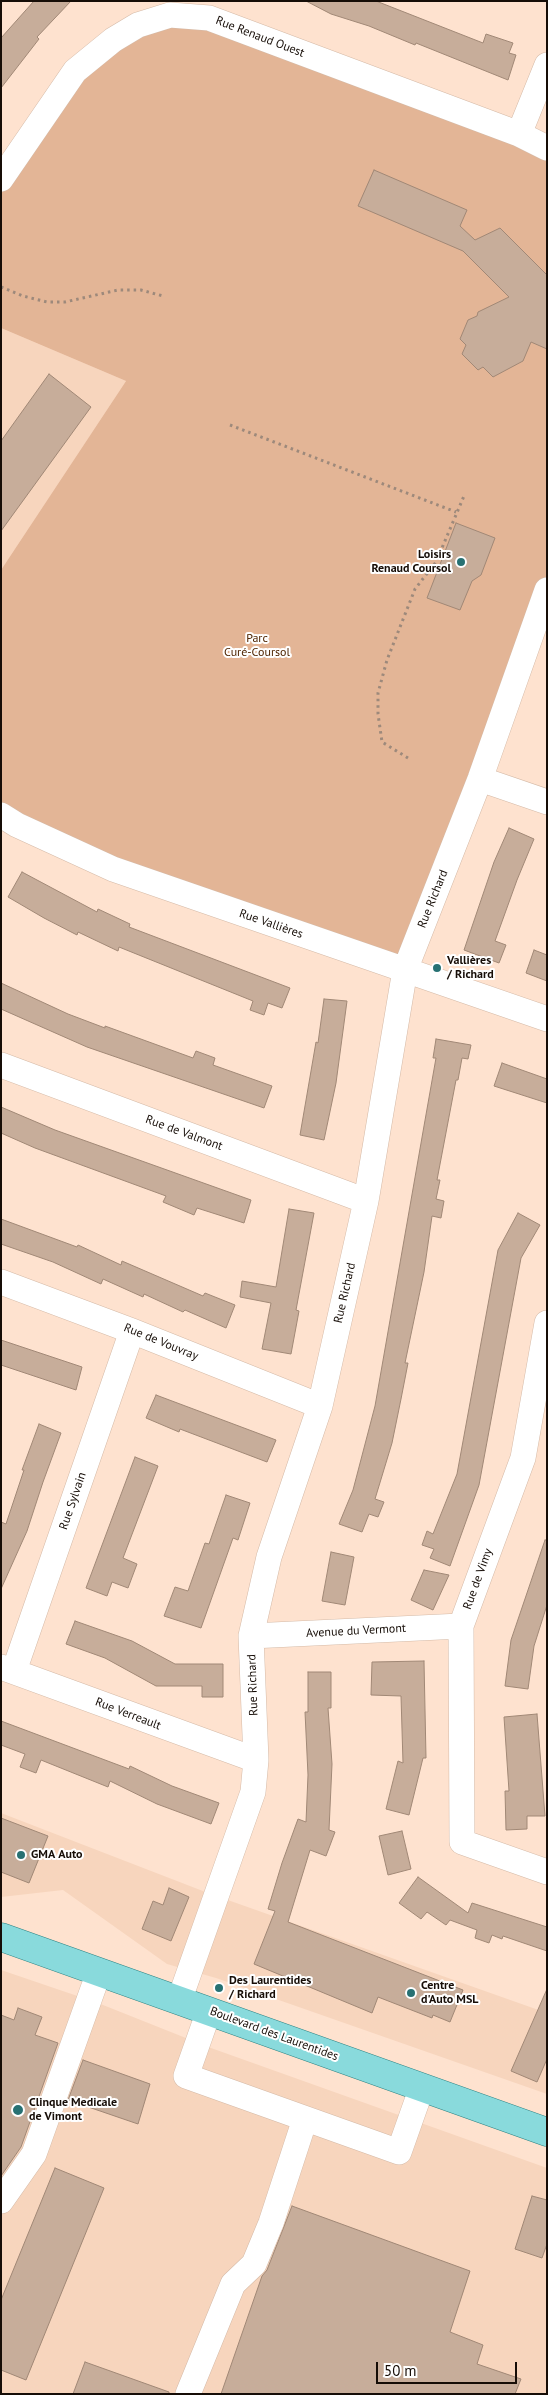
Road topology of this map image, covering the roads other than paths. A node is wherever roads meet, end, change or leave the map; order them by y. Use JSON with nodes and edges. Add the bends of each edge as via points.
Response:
{"nodes":[{"id":1,"x":547,"y":65,"type":"edge"},
{"id":2,"x":519,"y":134,"type":"junction"},
{"id":3,"x":547,"y":148,"type":"edge"},
{"id":4,"x":1,"y":179,"type":"edge"},
{"id":5,"x":547,"y":590,"type":"edge"},
{"id":6,"x":480,"y":779,"type":"junction"},
{"id":7,"x":547,"y":802,"type":"edge"},
{"id":8,"x":1,"y":815,"type":"edge"},
{"id":9,"x":405,"y":970,"type":"junction"},
{"id":10,"x":547,"y":1019,"type":"edge"},
{"id":11,"x":1,"y":1065,"type":"edge"},
{"id":12,"x":366,"y":1201,"type":"junction"},
{"id":13,"x":1,"y":1282,"type":"edge"},
{"id":14,"x":547,"y":1323,"type":"edge"},
{"id":15,"x":132,"y":1331,"type":"junction"},
{"id":16,"x":320,"y":1406,"type":"junction"},
{"id":17,"x":461,"y":1626,"type":"junction"},
{"id":18,"x":251,"y":1636,"type":"junction"},
{"id":19,"x":7,"y":1669,"type":"edge"},
{"id":20,"x":256,"y":1760,"type":"junction"},
{"id":21,"x":547,"y":1872,"type":"edge"},
{"id":22,"x":1,"y":1937,"type":"edge"},
{"id":23,"x":99,"y":1972,"type":"junction"},
{"id":24,"x":179,"y":2000,"type":"junction"},
{"id":25,"x":209,"y":2012,"type":"junction"},
{"id":26,"x":422,"y":2087,"type":"junction"},
{"id":27,"x":305,"y":2119,"type":"junction"},
{"id":28,"x":547,"y":2132,"type":"edge"},
{"id":29,"x":1,"y":2201,"type":"edge"},
{"id":30,"x":188,"y":2394,"type":"edge"}],
"edges":[{"from":1,"to":2,"type":"street"},
{"from":2,"to":3,"type":"street"},
{"from":2,"to":4,"type":"street","name":"Rue Renaud Ouest","via":[[209,18],[170,14],[138,25],[113,40],[75,71]]},
{"from":5,"to":6,"type":"street","name":"Rue Richard"},
{"from":6,"to":7,"type":"street"},
{"from":6,"to":9,"type":"street","name":"Rue Richard"},
{"from":8,"to":9,"type":"street","name":"Rue Vallières","via":[[113,869]]},
{"from":9,"to":10,"type":"street","name":"Rue Vallières"},
{"from":9,"to":12,"type":"street","name":"Rue Richard"},
{"from":11,"to":12,"type":"street","name":"Rue de Valmont"},
{"from":12,"to":16,"type":"street","name":"Rue Richard"},
{"from":13,"to":15,"type":"street","name":"Rue de Vouvray"},
{"from":14,"to":17,"type":"street","name":"Rue de Vimy","via":[[523,1458]]},
{"from":15,"to":16,"type":"street","name":"Rue de Vouvray"},
{"from":15,"to":19,"type":"street","name":"Rue Sylvain"},
{"from":16,"to":18,"type":"street","name":"Rue Richard","via":[[269,1557]]},
{"from":17,"to":18,"type":"street","name":"Avenue du Vermont"},
{"from":17,"to":21,"type":"street","name":"Rue de Vimy","via":[[462,1842]]},
{"from":18,"to":20,"type":"street","name":"Rue Richard"},
{"from":19,"to":20,"type":"street","name":"Rue Verreault"},
{"from":20,"to":24,"type":"street","name":"Rue Richard","via":[[255,1785],[249,1806]]},
{"from":22,"to":23,"type":"main road","name":"Boulevard des Laurentides"},
{"from":23,"to":24,"type":"main road","name":"Boulevard des Laurentides"},
{"from":23,"to":29,"type":"street","via":[[34,2154]]},
{"from":24,"to":25,"type":"main road","name":"Boulevard des Laurentides"},
{"from":25,"to":26,"type":"main road","name":"Boulevard des Laurentides"},
{"from":25,"to":27,"type":"street","via":[[186,2076]]},
{"from":26,"to":27,"type":"street","via":[[399,2152]]},
{"from":26,"to":28,"type":"main road","name":"Boulevard des Laurentides"},
{"from":27,"to":30,"type":"street","via":[[254,2264],[233,2284]]}]}
